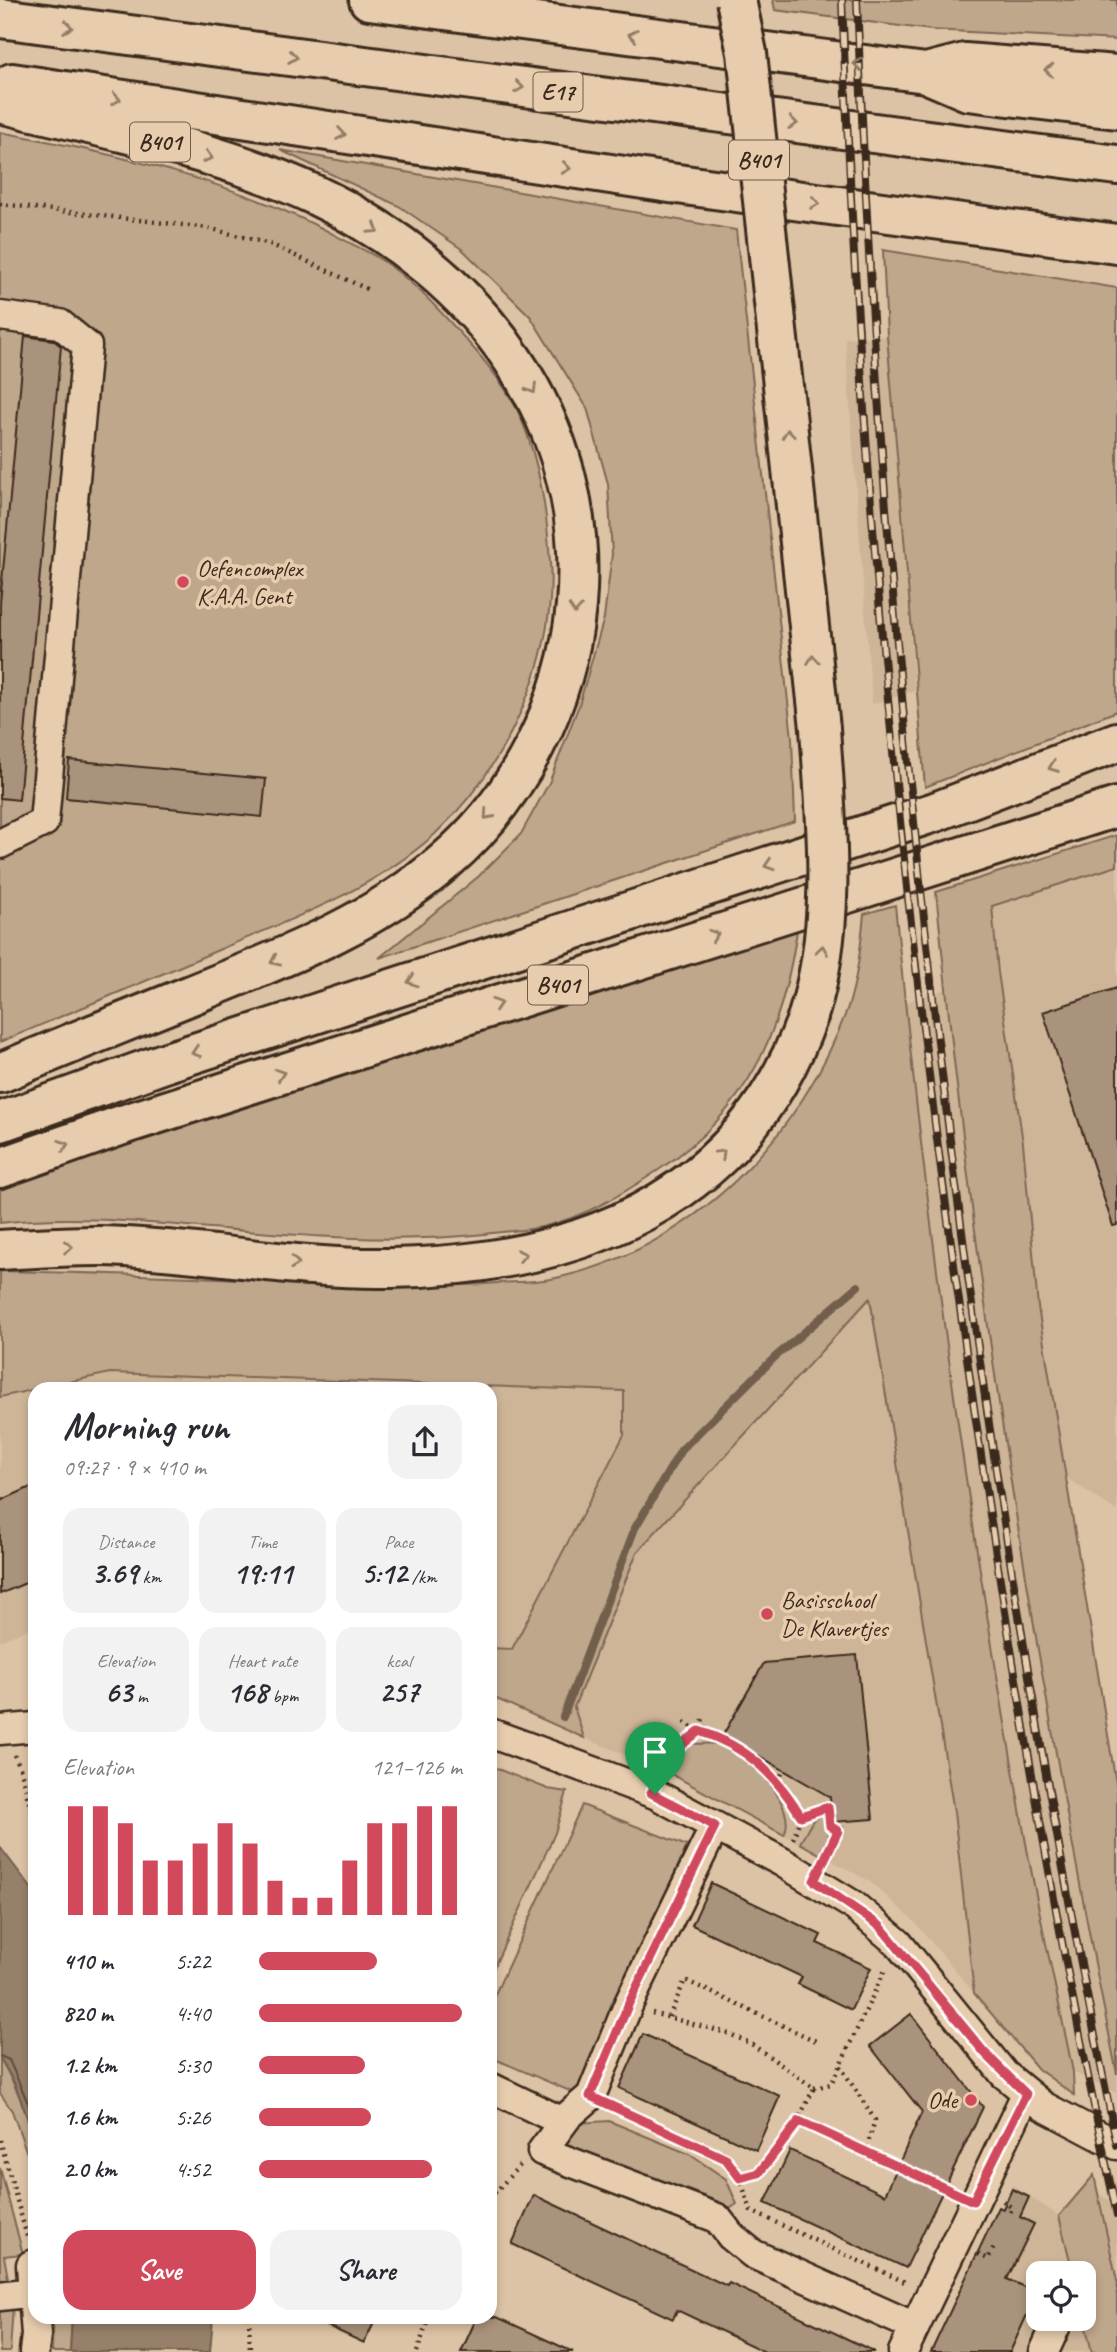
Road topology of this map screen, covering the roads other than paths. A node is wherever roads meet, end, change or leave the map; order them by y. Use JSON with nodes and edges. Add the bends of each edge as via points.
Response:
{"nodes":[{"id":1,"x":369,"y":0,"type":"edge"},
{"id":2,"x":736,"y":0,"type":"edge"},
{"id":3,"x":0,"y":18,"type":"edge"},
{"id":4,"x":926,"y":73,"type":"junction"},
{"id":5,"x":1117,"y":75,"type":"edge"},
{"id":6,"x":0,"y":81,"type":"edge"},
{"id":7,"x":0,"y":103,"type":"edge"},
{"id":8,"x":1117,"y":109,"type":"edge"},
{"id":9,"x":1117,"y":165,"type":"edge"},
{"id":10,"x":1117,"y":244,"type":"edge"},
{"id":11,"x":0,"y":316,"type":"edge"},
{"id":12,"x":1117,"y":742,"type":"edge"},
{"id":13,"x":1117,"y":807,"type":"edge"},
{"id":14,"x":0,"y":844,"type":"edge"},
{"id":15,"x":0,"y":1073,"type":"edge"},
{"id":16,"x":0,"y":1122,"type":"edge"},
{"id":17,"x":0,"y":1168,"type":"edge"},
{"id":18,"x":0,"y":1250,"type":"edge"},
{"id":19,"x":28,"y":1730,"type":"edge"},
{"id":20,"x":497,"y":1736,"type":"edge"},
{"id":21,"x":5,"y":1740,"type":"edge"},
{"id":22,"x":715,"y":1826,"type":"junction"},
{"id":23,"x":497,"y":2090,"type":"edge"},
{"id":24,"x":1026,"y":2094,"type":"junction"},
{"id":25,"x":564,"y":2122,"type":"junction"},
{"id":26,"x":1117,"y":2145,"type":"edge"},
{"id":27,"x":28,"y":2280,"type":"edge"},
{"id":28,"x":0,"y":2296,"type":"edge"},
{"id":29,"x":35,"y":2324,"type":"edge"},
{"id":30,"x":915,"y":2327,"type":"junction"},
{"id":31,"x":1054,"y":2331,"type":"edge"},
{"id":32,"x":34,"y":2352,"type":"edge"},
{"id":33,"x":903,"y":2352,"type":"edge"},
{"id":34,"x":1044,"y":2352,"type":"edge"}],
"edges":[{"from":4,"to":1,"type":"highway","one_way":true},
{"from":18,"to":2,"type":"highway","number":"B401","one_way":true,"bridge":true,"via":[[101,1246],[390,1268],[502,1259],[554,1249],[603,1232],[669,1197],[747,1128],[795,1055],[821,960],[828,889],[820,728],[747,54]]},
{"from":3,"to":9,"type":"highway","number":"E17","one_way":true},
{"from":5,"to":4,"type":"highway","one_way":true,"via":[[965,62]]},
{"from":4,"to":8,"type":"highway","via":[[968,91]]},
{"from":6,"to":10,"type":"highway","one_way":true,"via":[[630,177]]},
{"from":7,"to":15,"type":"highway","number":"B401","one_way":true,"via":[[244,168],[327,202],[375,228],[426,267],[502,343],[541,403],[573,513],[578,579],[573,641],[551,713],[529,759],[447,860],[395,901],[337,933]]},
{"from":11,"to":14,"type":"street","via":[[60,324],[87,346],[44,822]]},
{"from":12,"to":16,"type":"highway","number":"B401","one_way":true,"via":[[935,812],[180,1057]]},
{"from":17,"to":13,"type":"highway","number":"B401","one_way":true},
{"from":19,"to":21,"type":"street"},
{"from":20,"to":22,"type":"street","via":[[651,1793]]},
{"from":22,"to":24,"type":"street","via":[[814,1881],[880,1926],[984,2052]]},
{"from":22,"to":25,"type":"street","via":[[629,2003],[590,2096]]},
{"from":23,"to":25,"type":"street"},
{"from":24,"to":26,"type":"street"},
{"from":24,"to":30,"type":"street"},
{"from":25,"to":30,"type":"street","via":[[542,2151],[718,2218],[731,2236],[754,2254]]},
{"from":27,"to":28,"type":"street"},
{"from":29,"to":32,"type":"street"},
{"from":30,"to":33,"type":"street"},
{"from":31,"to":34,"type":"street"}]}
